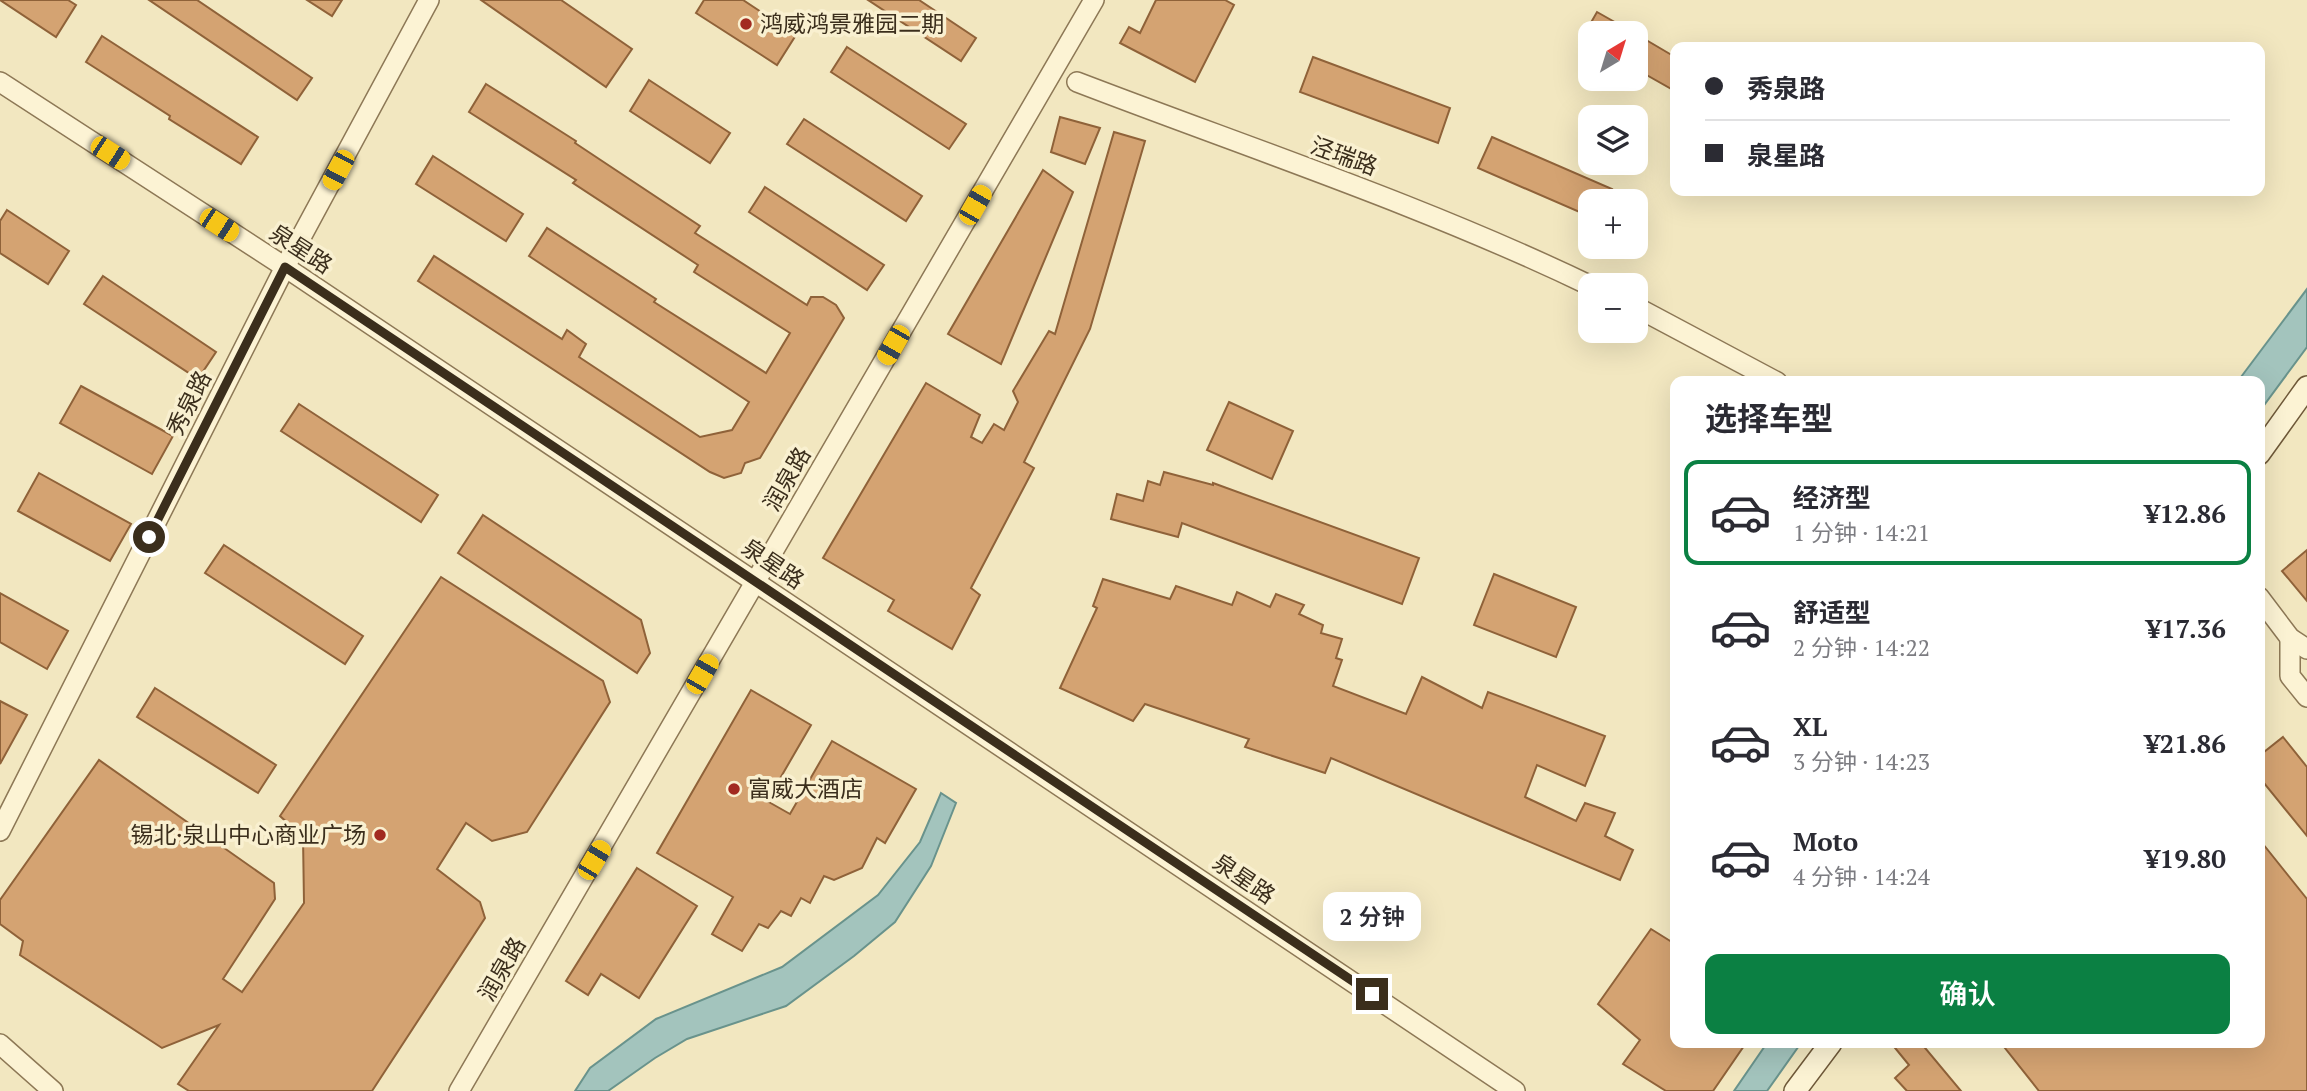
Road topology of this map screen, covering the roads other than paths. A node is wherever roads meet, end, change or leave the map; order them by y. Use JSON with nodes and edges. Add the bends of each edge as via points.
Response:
{"nodes":[{"id":1,"x":429,"y":0,"type":"edge"},
{"id":2,"x":1094,"y":0,"type":"edge"},
{"id":3,"x":0,"y":82,"type":"edge"},
{"id":4,"x":1077,"y":82,"type":"dead end"},
{"id":5,"x":285,"y":267,"type":"junction"},
{"id":6,"x":1578,"y":280,"type":"edge"},
{"id":7,"x":1648,"y":313,"type":"edge"},
{"id":8,"x":1766,"y":376,"type":"edge"},
{"id":9,"x":2307,"y":387,"type":"edge"},
{"id":10,"x":2265,"y":446,"type":"edge"},
{"id":11,"x":756,"y":582,"type":"junction"},
{"id":12,"x":2265,"y":605,"type":"edge"},
{"id":13,"x":2290,"y":638,"type":"junction"},
{"id":14,"x":2307,"y":649,"type":"edge"},
{"id":15,"x":2307,"y":697,"type":"edge"},
{"id":16,"x":0,"y":831,"type":"edge"},
{"id":17,"x":0,"y":1044,"type":"edge"},
{"id":18,"x":1826,"y":1048,"type":"edge"},
{"id":19,"x":53,"y":1091,"type":"edge"},
{"id":20,"x":459,"y":1091,"type":"edge"},
{"id":21,"x":1515,"y":1091,"type":"edge"},
{"id":22,"x":1795,"y":1091,"type":"edge"}],
"edges":[{"from":1,"to":5,"type":"street","name":"秀泉路"},
{"from":2,"to":11,"type":"street","name":"润泉路"},
{"from":3,"to":5,"type":"street","name":"泉星路"},
{"from":4,"to":6,"type":"street","name":"泾瑞路","via":[[1422,212]]},
{"from":5,"to":11,"type":"street","name":"泉星路"},
{"from":5,"to":16,"type":"street","name":"秀泉路"},
{"from":7,"to":8,"type":"street"},
{"from":9,"to":10,"type":"main road"},
{"from":11,"to":20,"type":"street","name":"润泉路"},
{"from":11,"to":21,"type":"street","name":"泉星路"},
{"from":12,"to":13,"type":"street"},
{"from":13,"to":14,"type":"street"},
{"from":13,"to":15,"type":"street","via":[[2290,676]]},
{"from":17,"to":19,"type":"street"},
{"from":18,"to":22,"type":"main road"}]}
